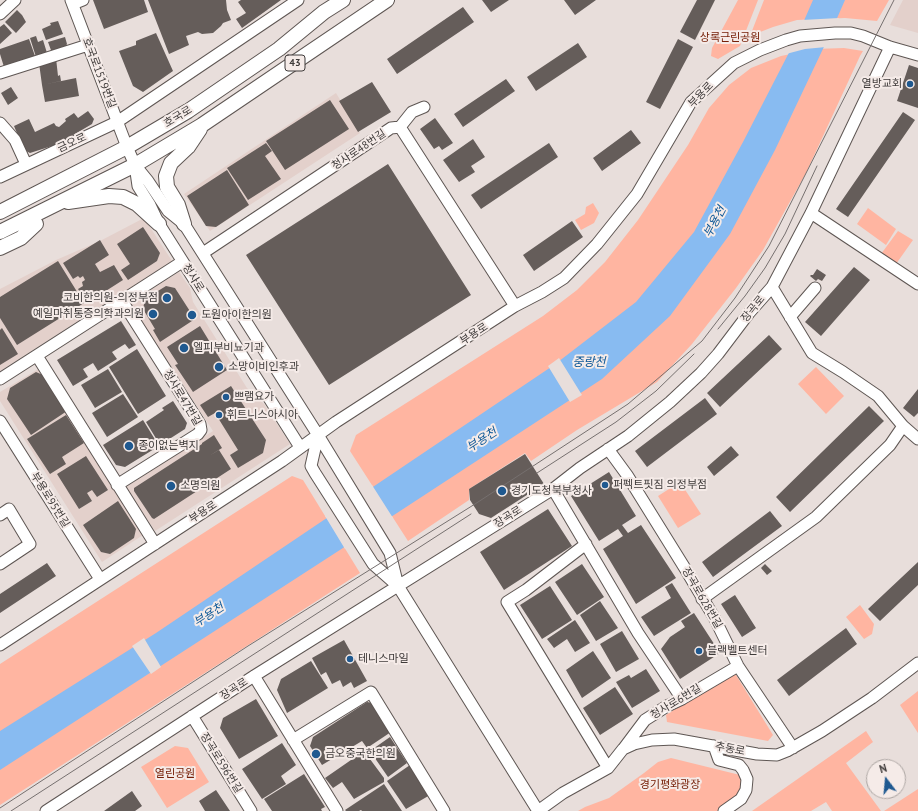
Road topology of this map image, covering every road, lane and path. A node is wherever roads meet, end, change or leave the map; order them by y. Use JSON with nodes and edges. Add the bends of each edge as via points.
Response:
{"nodes":[{"id":1,"x":15,"y":0,"type":"edge"},
{"id":2,"x":298,"y":0,"type":"edge"},
{"id":3,"x":342,"y":0,"type":"edge"},
{"id":4,"x":387,"y":0,"type":"edge"},
{"id":5,"x":76,"y":1,"type":"edge"},
{"id":6,"x":0,"y":14,"type":"edge"},
{"id":7,"x":88,"y":45,"type":"junction"},
{"id":8,"x":890,"y":47,"type":"junction"},
{"id":9,"x":918,"y":55,"type":"edge"},
{"id":10,"x":0,"y":73,"type":"edge"},
{"id":11,"x":424,"y":107,"type":"dead end"},
{"id":12,"x":117,"y":122,"type":"junction"},
{"id":13,"x":0,"y":123,"type":"edge"},
{"id":14,"x":202,"y":125,"type":"junction"},
{"id":15,"x":400,"y":127,"type":"junction"},
{"id":16,"x":127,"y":147,"type":"junction"},
{"id":17,"x":26,"y":164,"type":"junction"},
{"id":18,"x":135,"y":165,"type":"junction"},
{"id":19,"x":0,"y":177,"type":"edge"},
{"id":20,"x":82,"y":200,"type":"junction"},
{"id":21,"x":60,"y":202,"type":"junction"},
{"id":22,"x":0,"y":212,"type":"edge"},
{"id":23,"x":811,"y":213,"type":"junction"},
{"id":24,"x":36,"y":224,"type":"junction"},
{"id":25,"x":159,"y":224,"type":"junction"},
{"id":26,"x":184,"y":224,"type":"junction"},
{"id":27,"x":0,"y":232,"type":"edge"},
{"id":28,"x":0,"y":242,"type":"edge"},
{"id":29,"x":0,"y":248,"type":"edge"},
{"id":30,"x":203,"y":253,"type":"junction"},
{"id":31,"x":182,"y":262,"type":"junction"},
{"id":32,"x":918,"y":284,"type":"edge"},
{"id":33,"x":772,"y":287,"type":"junction"},
{"id":34,"x":815,"y":288,"type":"dead end"},
{"id":35,"x":122,"y":301,"type":"junction"},
{"id":36,"x":515,"y":306,"type":"junction"},
{"id":37,"x":790,"y":317,"type":"junction"},
{"id":38,"x":37,"y":356,"type":"junction"},
{"id":39,"x":0,"y":379,"type":"edge"},
{"id":40,"x":0,"y":421,"type":"edge"},
{"id":41,"x":903,"y":426,"type":"junction"},
{"id":42,"x":318,"y":435,"type":"junction"},
{"id":43,"x":918,"y":439,"type":"edge"},
{"id":44,"x":300,"y":447,"type":"junction"},
{"id":45,"x":608,"y":449,"type":"junction"},
{"id":46,"x":118,"y":484,"type":"junction"},
{"id":47,"x":553,"y":489,"type":"junction"},
{"id":48,"x":0,"y":515,"type":"edge"},
{"id":49,"x":155,"y":544,"type":"junction"},
{"id":50,"x":586,"y":544,"type":"junction"},
{"id":51,"x":0,"y":564,"type":"edge"},
{"id":52,"x":100,"y":580,"type":"junction"},
{"id":53,"x":398,"y":586,"type":"junction"},
{"id":54,"x":702,"y":599,"type":"junction"},
{"id":55,"x":0,"y":645,"type":"edge"},
{"id":56,"x":918,"y":663,"type":"edge"},
{"id":57,"x":738,"y":666,"type":"junction"},
{"id":58,"x":254,"y":676,"type":"junction"},
{"id":59,"x":682,"y":699,"type":"junction"},
{"id":60,"x":192,"y":716,"type":"junction"},
{"id":61,"x":293,"y":740,"type":"junction"},
{"id":62,"x":714,"y":746,"type":"junction"},
{"id":63,"x":793,"y":748,"type":"junction"},
{"id":64,"x":623,"y":749,"type":"junction"},
{"id":65,"x":608,"y":768,"type":"junction"},
{"id":66,"x":46,"y":811,"type":"edge"},
{"id":67,"x":250,"y":811,"type":"edge"},
{"id":68,"x":337,"y":811,"type":"edge"},
{"id":69,"x":444,"y":811,"type":"edge"},
{"id":70,"x":538,"y":811,"type":"edge"},
{"id":71,"x":724,"y":811,"type":"edge"}],
"edges":[{"from":1,"to":6,"type":"street"},
{"from":2,"to":12,"type":"street","name":"금오로"},
{"from":3,"to":16,"type":"main road","name":"호국로","number":"43","via":[[279,49],[188,111]]},
{"from":4,"to":14,"type":"main road","name":"호국로","number":"43"},
{"from":5,"to":7,"type":"street","name":"호국로1519번길"},
{"from":7,"to":10,"type":"street"},
{"from":7,"to":12,"type":"street","name":"호국로1519번길"},
{"from":8,"to":9,"type":"street"},
{"from":8,"to":23,"type":"street","name":"장곡로"},
{"from":8,"to":36,"type":"street","name":"부용로","via":[[851,33],[835,32],[800,36],[775,44],[734,63],[691,102],[637,194],[597,244],[564,278]]},
{"from":11,"to":15,"type":"street","via":[[412,112]]},
{"from":12,"to":16,"type":"street","name":"호국로1519번길"},
{"from":12,"to":17,"type":"street","name":"금오로"},
{"from":13,"to":17,"type":"street","via":[[14,140]]},
{"from":14,"to":18,"type":"main road","name":"호국로","number":"43"},
{"from":14,"to":26,"type":"main road","name":"호국로","via":[[188,147],[171,163],[166,176],[167,187],[178,205]]},
{"from":15,"to":30,"type":"street","name":"청사로48번길","via":[[391,128]]},
{"from":15,"to":36,"type":"street","name":"청사로48번길"},
{"from":16,"to":18,"type":"street","name":"청사로"},
{"from":16,"to":22,"type":"main road","name":"호국로","number":"43"},
{"from":17,"to":19,"type":"street","name":"금오로"},
{"from":18,"to":21,"type":"main road","name":"호국로","number":"43"},
{"from":18,"to":25,"type":"street","name":"청사로","via":[[138,186]]},
{"from":18,"to":26,"type":"street","name":"청사로","via":[[168,211]]},
{"from":20,"to":21,"type":"main road"},
{"from":20,"to":24,"type":"main road"},
{"from":20,"to":25,"type":"main road","via":[[109,196],[123,197],[136,204]]},
{"from":21,"to":27,"type":"main road","name":"호국로","number":"43"},
{"from":23,"to":32,"type":"street"},
{"from":23,"to":33,"type":"street","name":"장곡로"},
{"from":24,"to":28,"type":"main road"},
{"from":24,"to":29,"type":"main road","via":[[21,238]]},
{"from":25,"to":31,"type":"street","name":"청사로"},
{"from":26,"to":30,"type":"street","name":"청사로"},
{"from":30,"to":42,"type":"street","name":"청사로"},
{"from":31,"to":35,"type":"street"},
{"from":31,"to":44,"type":"street","name":"청사로"},
{"from":33,"to":37,"type":"street"},
{"from":33,"to":45,"type":"street","name":"장곡로","via":[[701,372],[670,402]]},
{"from":34,"to":37,"type":"street"},
{"from":35,"to":38,"type":"street"},
{"from":35,"to":46,"type":"street","name":"청사로47번길","via":[[200,424],[201,430]]},
{"from":36,"to":42,"type":"street","name":"부용로"},
{"from":37,"to":41,"type":"street","via":[[812,353],[878,396]]},
{"from":38,"to":39,"type":"street"},
{"from":38,"to":46,"type":"street"},
{"from":40,"to":52,"type":"street","name":"부용로95번길"},
{"from":41,"to":43,"type":"street"},
{"from":41,"to":54,"type":"street","via":[[890,445],[816,517]]},
{"from":42,"to":44,"type":"street","name":"부용로"},
{"from":42,"to":53,"type":"street","name":"청사로","via":[[390,553]]},
{"from":42,"to":53,"type":"street","via":[[311,466],[373,564]]},
{"from":44,"to":49,"type":"street","name":"부용로"},
{"from":45,"to":47,"type":"street","name":"장곡로"},
{"from":45,"to":54,"type":"street","name":"장곡로628번길","via":[[627,475]]},
{"from":46,"to":49,"type":"street"},
{"from":47,"to":50,"type":"street"},
{"from":47,"to":53,"type":"street","name":"장곡로"},
{"from":48,"to":51,"type":"street","via":[[10,509],[30,544]]},
{"from":49,"to":52,"type":"street","name":"부용로"},
{"from":50,"to":59,"type":"street","via":[[638,633]]},
{"from":50,"to":65,"type":"street","via":[[507,602]]},
{"from":52,"to":55,"type":"street","name":"부용로"},
{"from":53,"to":58,"type":"street","name":"장곡로"},
{"from":53,"to":70,"type":"street"},
{"from":54,"to":57,"type":"street","name":"장곡로628번길"},
{"from":56,"to":63,"type":"street","name":"추동로","via":[[872,698]]},
{"from":57,"to":59,"type":"street","name":"청사로6번길"},
{"from":57,"to":63,"type":"street","name":"장곡로628번길"},
{"from":58,"to":60,"type":"street","name":"장곡로"},
{"from":58,"to":61,"type":"street"},
{"from":59,"to":64,"type":"street","name":"청사로6번길","via":[[645,720]]},
{"from":60,"to":66,"type":"street","name":"장곡로"},
{"from":60,"to":67,"type":"street","name":"장곡로596번길"},
{"from":61,"to":68,"type":"street"},
{"from":61,"to":69,"type":"street","via":[[371,692]]},
{"from":62,"to":63,"type":"street","name":"추동로","via":[[766,755],[777,755]]},
{"from":62,"to":64,"type":"street","name":"추동로","via":[[674,739],[652,740]]},
{"from":62,"to":71,"type":"street","via":[[719,760],[738,765],[747,779],[746,790],[740,799]]},
{"from":64,"to":65,"type":"street"},
{"from":65,"to":70,"type":"street","via":[[563,793]]}]}
